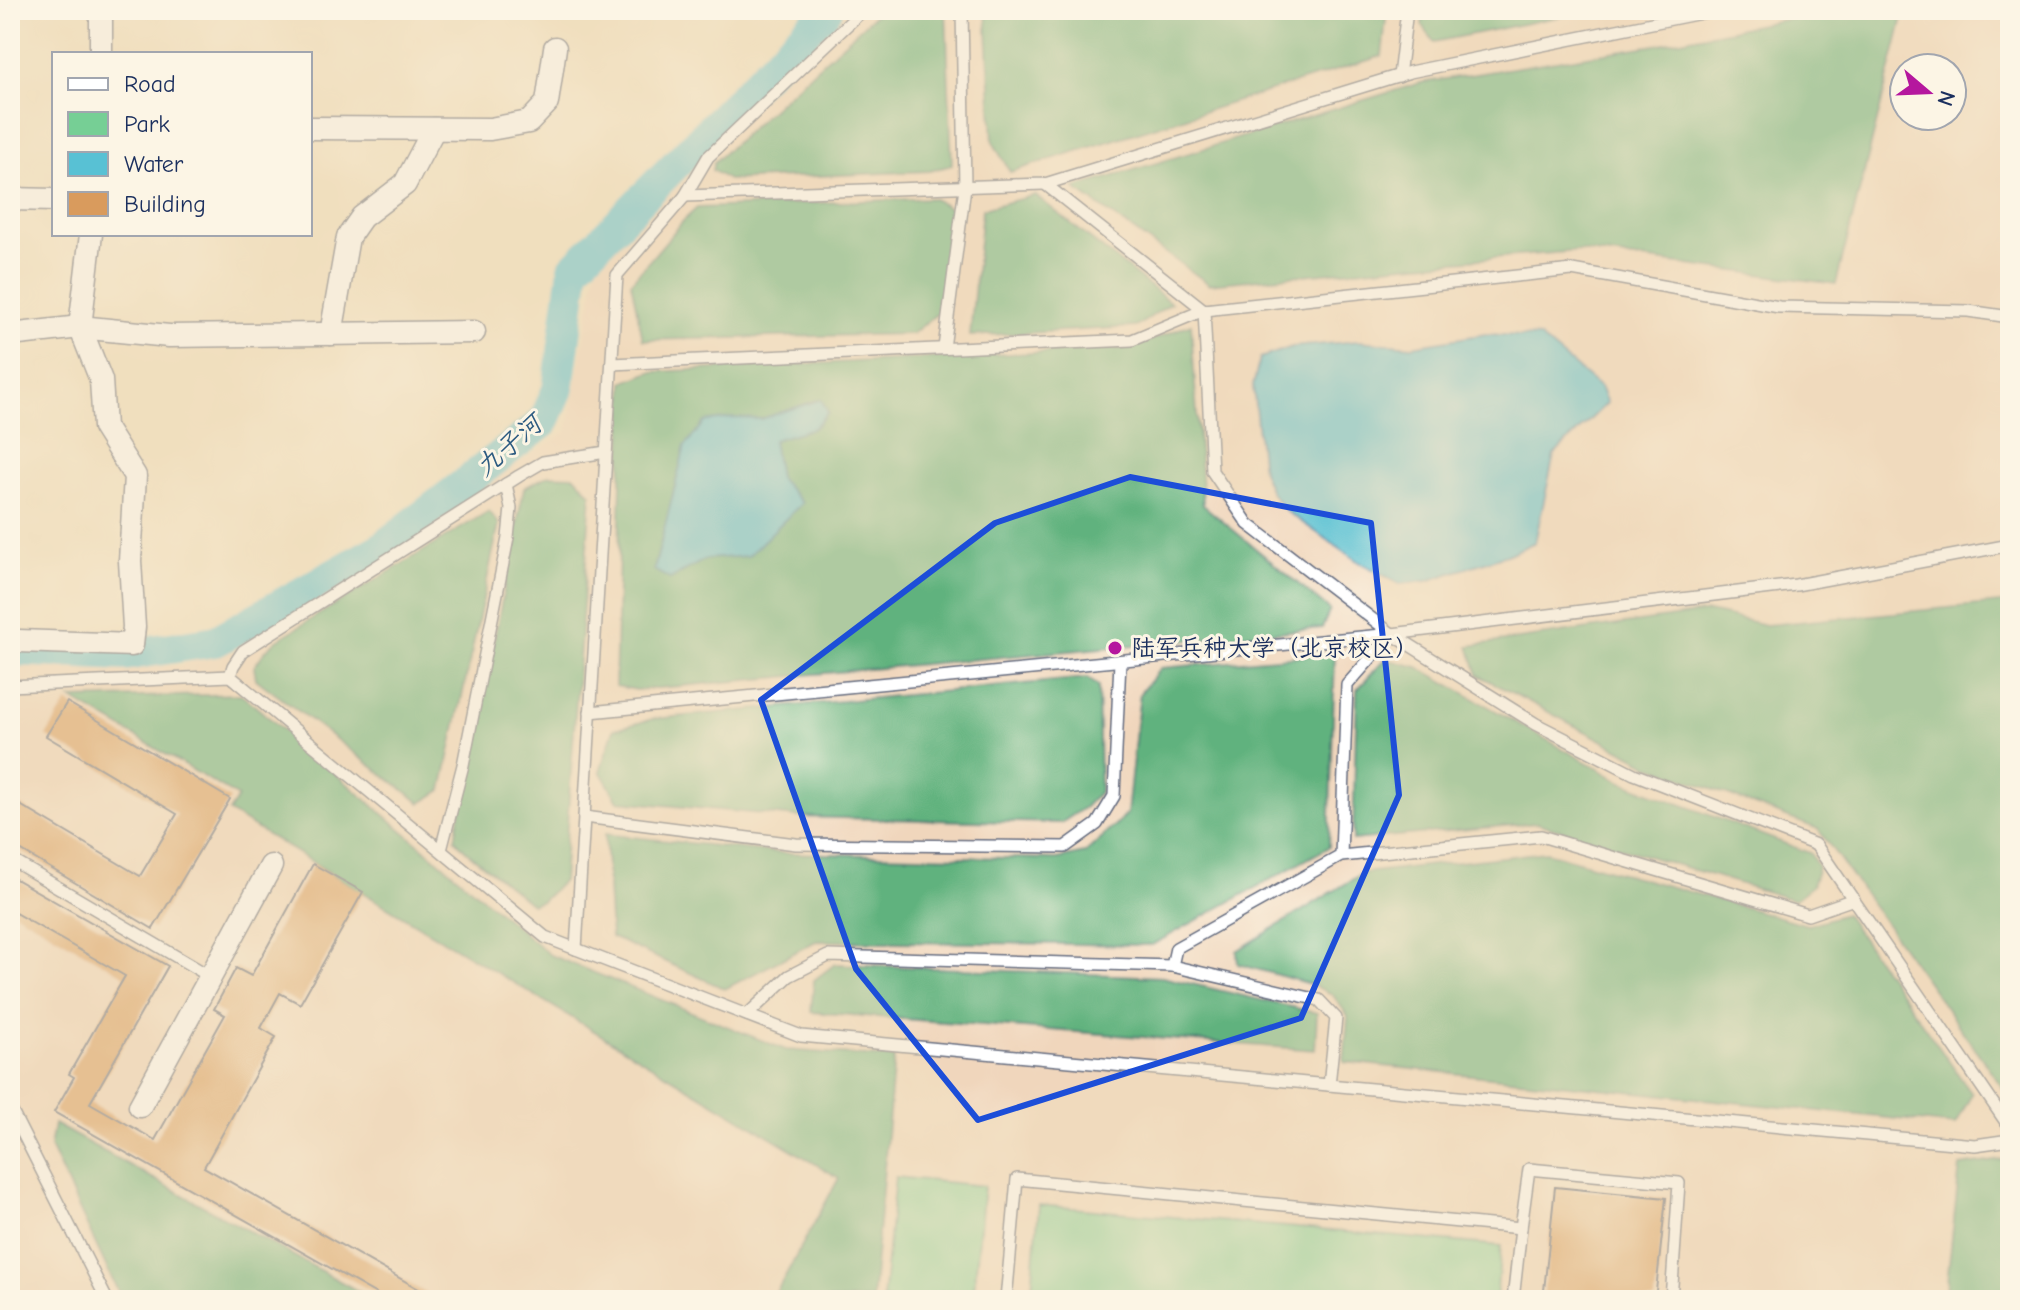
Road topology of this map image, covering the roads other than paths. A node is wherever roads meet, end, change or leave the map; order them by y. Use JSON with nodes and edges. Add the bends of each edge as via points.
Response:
{"nodes":[{"id":1,"x":101,"y":10,"type":"edge"},
{"id":2,"x":863,"y":10,"type":"edge"},
{"id":3,"x":962,"y":10,"type":"edge"},
{"id":4,"x":1407,"y":10,"type":"edge"},
{"id":5,"x":1716,"y":10,"type":"edge"},
{"id":6,"x":555,"y":48,"type":"dead end"},
{"id":7,"x":101,"y":52,"type":"edge"},
{"id":8,"x":1399,"y":76,"type":"junction"},
{"id":9,"x":312,"y":128,"type":"edge"},
{"id":10,"x":434,"y":129,"type":"junction"},
{"id":11,"x":1045,"y":184,"type":"junction"},
{"id":12,"x":965,"y":187,"type":"junction"},
{"id":13,"x":685,"y":196,"type":"junction"},
{"id":14,"x":10,"y":199,"type":"edge"},
{"id":15,"x":52,"y":200,"type":"edge"},
{"id":16,"x":91,"y":236,"type":"edge"},
{"id":17,"x":1204,"y":310,"type":"junction"},
{"id":18,"x":2010,"y":317,"type":"edge"},
{"id":19,"x":80,"y":327,"type":"junction"},
{"id":20,"x":474,"y":332,"type":"dead end"},
{"id":21,"x":331,"y":334,"type":"junction"},
{"id":22,"x":10,"y":335,"type":"edge"},
{"id":23,"x":944,"y":348,"type":"junction"},
{"id":24,"x":612,"y":364,"type":"junction"},
{"id":25,"x":606,"y":452,"type":"junction"},
{"id":26,"x":506,"y":484,"type":"junction"},
{"id":27,"x":2010,"y":545,"type":"edge"},
{"id":28,"x":1392,"y":634,"type":"junction"},
{"id":29,"x":19,"y":641,"type":"dead end"},
{"id":30,"x":1120,"y":661,"type":"junction"},
{"id":31,"x":230,"y":676,"type":"junction"},
{"id":32,"x":10,"y":686,"type":"edge"},
{"id":33,"x":590,"y":712,"type":"junction"},
{"id":34,"x":584,"y":817,"type":"junction"},
{"id":35,"x":441,"y":850,"type":"junction"},
{"id":36,"x":1341,"y":856,"type":"junction"},
{"id":37,"x":10,"y":859,"type":"edge"},
{"id":38,"x":271,"y":866,"type":"dead end"},
{"id":39,"x":1854,"y":899,"type":"junction"},
{"id":40,"x":576,"y":949,"type":"junction"},
{"id":41,"x":1172,"y":966,"type":"junction"},
{"id":42,"x":211,"y":977,"type":"junction"},
{"id":43,"x":747,"y":1015,"type":"junction"},
{"id":44,"x":1329,"y":1085,"type":"junction"},
{"id":45,"x":140,"y":1106,"type":"dead end"},
{"id":46,"x":10,"y":1108,"type":"edge"},
{"id":47,"x":2010,"y":1128,"type":"edge"},
{"id":48,"x":2010,"y":1140,"type":"edge"},
{"id":49,"x":1521,"y":1228,"type":"junction"},
{"id":50,"x":107,"y":1300,"type":"edge"},
{"id":51,"x":1006,"y":1300,"type":"edge"},
{"id":52,"x":1513,"y":1300,"type":"edge"},
{"id":53,"x":1671,"y":1300,"type":"edge"}],
"edges":[{"from":1,"to":7,"type":"street"},
{"from":2,"to":13,"type":"lane","via":[[708,157]]},
{"from":3,"to":12,"type":"lane"},
{"from":4,"to":8,"type":"lane"},
{"from":5,"to":8,"type":"lane"},
{"from":6,"to":10,"type":"street","via":[[547,103],[529,122],[490,129]]},
{"from":8,"to":11,"type":"lane"},
{"from":9,"to":10,"type":"street"},
{"from":10,"to":21,"type":"street","via":[[405,184],[362,217],[348,237]]},
{"from":11,"to":12,"type":"lane"},
{"from":11,"to":17,"type":"lane"},
{"from":12,"to":13,"type":"lane"},
{"from":12,"to":23,"type":"lane"},
{"from":13,"to":24,"type":"lane","via":[[617,275]]},
{"from":14,"to":15,"type":"street"},
{"from":16,"to":19,"type":"street"},
{"from":17,"to":18,"type":"lane","via":[[1572,270],[1779,307],[1968,311]]},
{"from":17,"to":23,"type":"lane","via":[[1132,340]]},
{"from":17,"to":28,"type":"lane","via":[[1212,471],[1248,524]]},
{"from":19,"to":21,"type":"street","via":[[169,336]]},
{"from":19,"to":22,"type":"street"},
{"from":19,"to":29,"type":"street","via":[[101,380],[104,427],[135,476],[132,645]]},
{"from":20,"to":21,"type":"street"},
{"from":23,"to":24,"type":"lane"},
{"from":24,"to":25,"type":"lane"},
{"from":25,"to":26,"type":"lane","via":[[543,462]]},
{"from":25,"to":33,"type":"lane"},
{"from":26,"to":31,"type":"lane","via":[[243,651]]},
{"from":26,"to":35,"type":"lane","via":[[511,508],[508,538]]},
{"from":27,"to":28,"type":"lane","via":[[1796,585]]},
{"from":28,"to":30,"type":"lane"},
{"from":28,"to":36,"type":"lane","via":[[1347,685]]},
{"from":28,"to":39,"type":"lane","via":[[1536,724],[1634,774],[1816,845]]},
{"from":30,"to":33,"type":"lane"},
{"from":30,"to":34,"type":"lane","via":[[1114,796],[1097,824],[1065,847],[796,844]]},
{"from":31,"to":32,"type":"lane"},
{"from":31,"to":35,"type":"lane"},
{"from":33,"to":34,"type":"lane"},
{"from":34,"to":40,"type":"lane"},
{"from":35,"to":40,"type":"lane","via":[[545,937]]},
{"from":36,"to":39,"type":"lane","via":[[1541,836],[1808,915]]},
{"from":36,"to":41,"type":"lane","via":[[1176,948]]},
{"from":37,"to":42,"type":"lane"},
{"from":38,"to":42,"type":"street"},
{"from":39,"to":47,"type":"lane"},
{"from":40,"to":43,"type":"lane"},
{"from":41,"to":43,"type":"lane","via":[[828,956],[789,976]]},
{"from":41,"to":44,"type":"lane","via":[[1319,1000],[1336,1018]]},
{"from":42,"to":45,"type":"street"},
{"from":43,"to":44,"type":"lane","via":[[801,1036]]},
{"from":44,"to":48,"type":"lane","via":[[1975,1145]]},
{"from":46,"to":50,"type":"lane"},
{"from":49,"to":51,"type":"lane","via":[[1017,1179]]},
{"from":49,"to":52,"type":"lane"},
{"from":49,"to":53,"type":"lane","via":[[1529,1169],[1679,1183]]}]}
